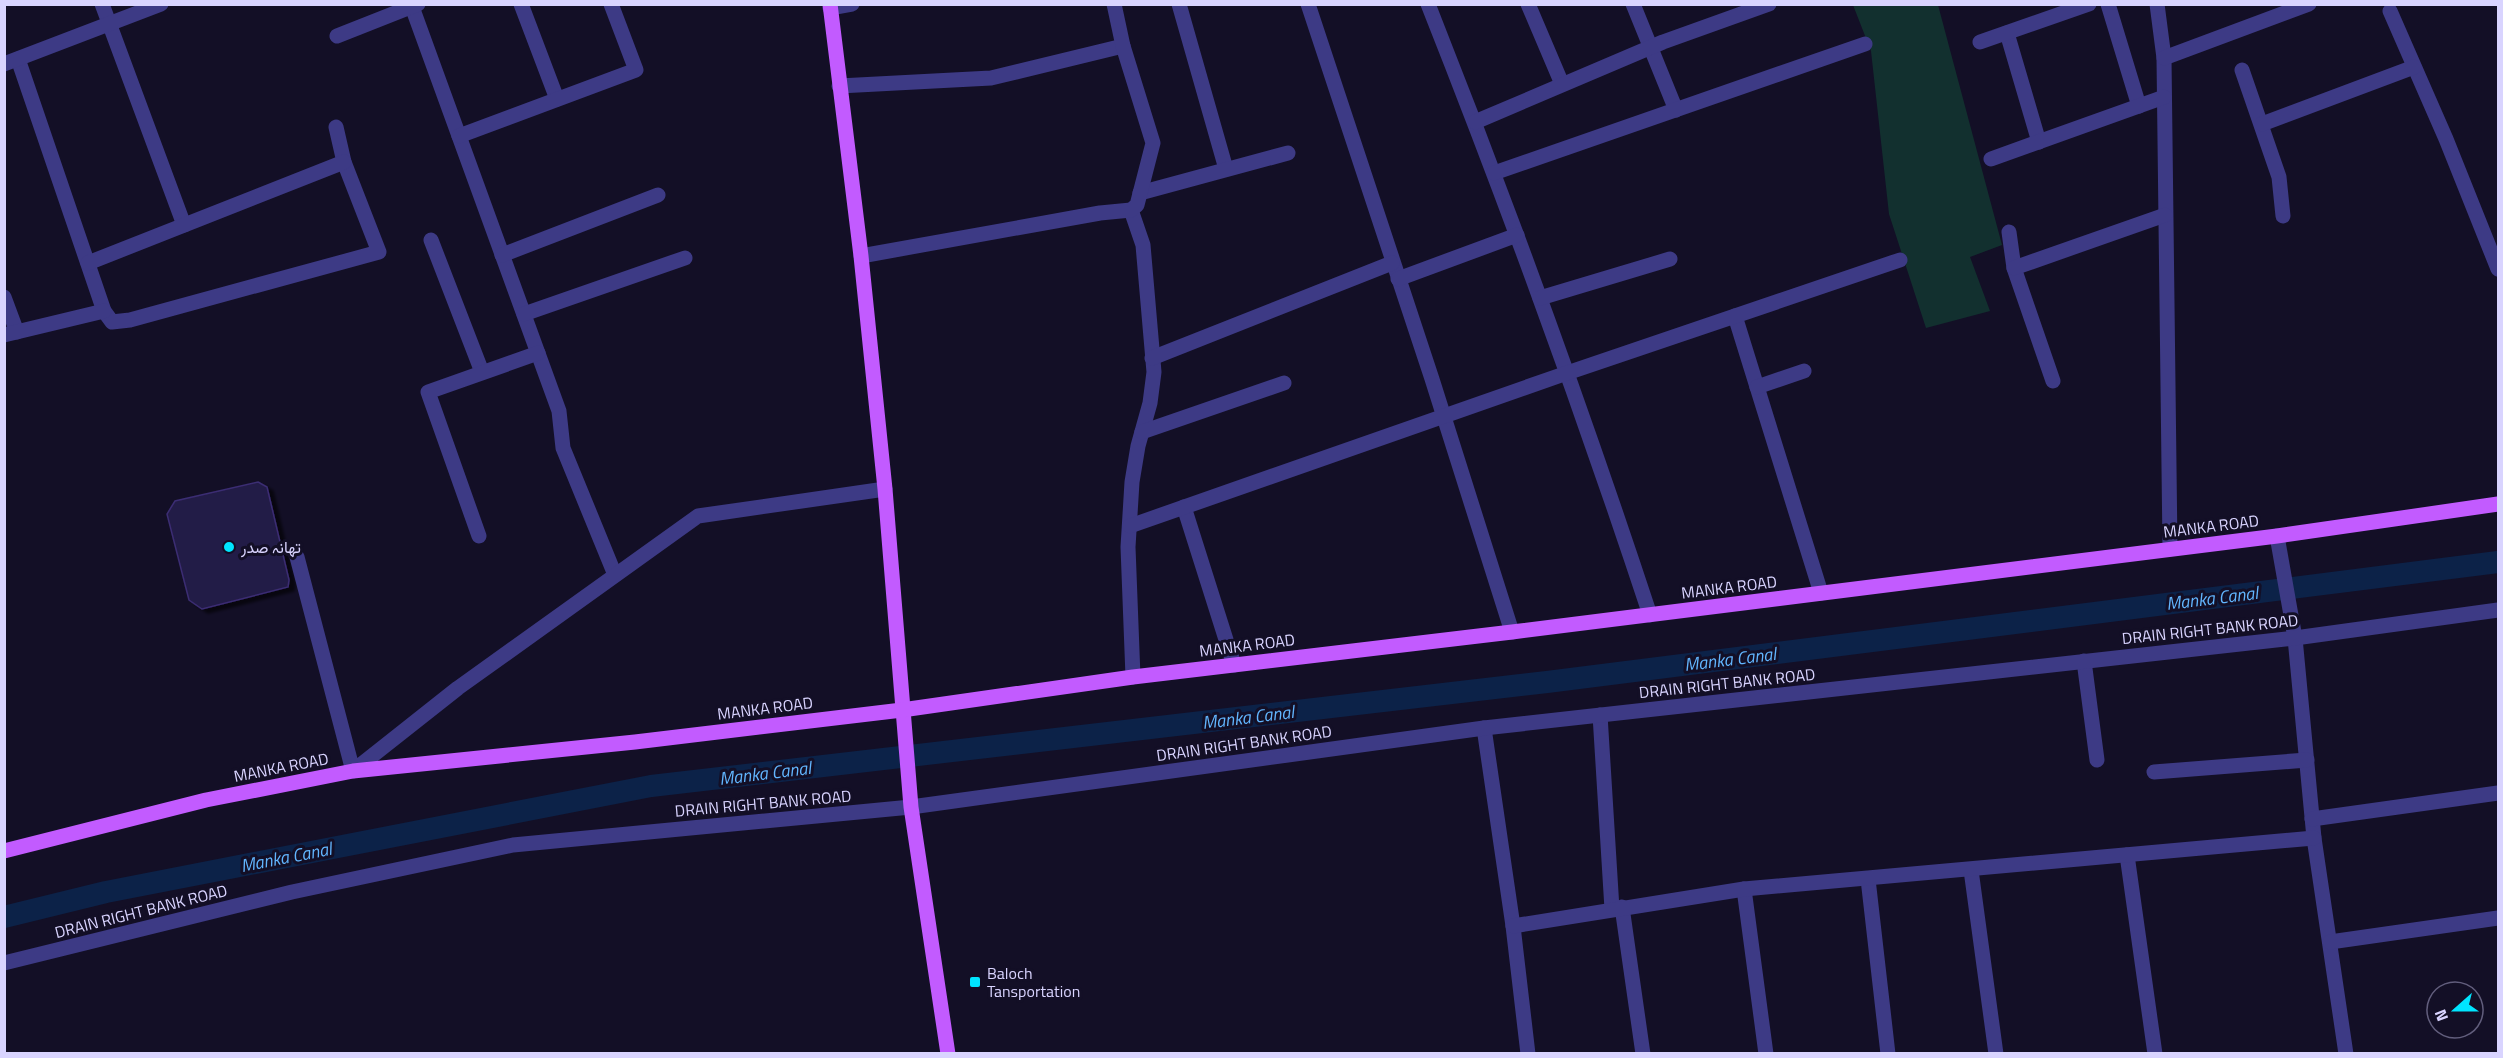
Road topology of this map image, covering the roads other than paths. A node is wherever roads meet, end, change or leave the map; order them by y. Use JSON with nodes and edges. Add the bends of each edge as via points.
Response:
{"nodes":[{"id":1,"x":102,"y":4,"type":"edge"},
{"id":2,"x":161,"y":4,"type":"edge"},
{"id":3,"x":521,"y":4,"type":"edge"},
{"id":4,"x":611,"y":4,"type":"edge"},
{"id":5,"x":852,"y":4,"type":"edge"},
{"id":6,"x":1114,"y":4,"type":"edge"},
{"id":7,"x":1179,"y":4,"type":"edge"},
{"id":8,"x":1308,"y":4,"type":"edge"},
{"id":9,"x":1428,"y":4,"type":"edge"},
{"id":10,"x":1528,"y":4,"type":"edge"},
{"id":11,"x":1633,"y":4,"type":"edge"},
{"id":12,"x":1768,"y":4,"type":"edge"},
{"id":13,"x":2088,"y":4,"type":"edge"},
{"id":14,"x":2108,"y":4,"type":"edge"},
{"id":15,"x":2157,"y":4,"type":"edge"},
{"id":16,"x":2309,"y":4,"type":"edge"},
{"id":17,"x":413,"y":5,"type":"edge"},
{"id":18,"x":830,"y":6,"type":"edge"},
{"id":19,"x":2390,"y":10,"type":"dead end"},
{"id":20,"x":2052,"y":11,"type":"edge"},
{"id":21,"x":109,"y":24,"type":"junction"},
{"id":22,"x":2007,"y":33,"type":"junction"},
{"id":23,"x":337,"y":36,"type":"dead end"},
{"id":24,"x":1980,"y":42,"type":"dead end"},
{"id":25,"x":1865,"y":44,"type":"dead end"},
{"id":26,"x":1123,"y":46,"type":"junction"},
{"id":27,"x":1649,"y":48,"type":"junction"},
{"id":28,"x":2164,"y":58,"type":"junction"},
{"id":29,"x":11,"y":61,"type":"edge"},
{"id":30,"x":2414,"y":67,"type":"junction"},
{"id":31,"x":2242,"y":70,"type":"dead end"},
{"id":32,"x":1562,"y":84,"type":"junction"},
{"id":33,"x":839,"y":86,"type":"junction"},
{"id":34,"x":2164,"y":98,"type":"junction"},
{"id":35,"x":557,"y":99,"type":"junction"},
{"id":36,"x":2139,"y":106,"type":"junction"},
{"id":37,"x":1676,"y":110,"type":"junction"},
{"id":38,"x":1474,"y":122,"type":"junction"},
{"id":39,"x":2262,"y":123,"type":"junction"},
{"id":40,"x":336,"y":127,"type":"dead end"},
{"id":41,"x":459,"y":136,"type":"junction"},
{"id":42,"x":2039,"y":142,"type":"junction"},
{"id":43,"x":1288,"y":153,"type":"dead end"},
{"id":44,"x":1991,"y":159,"type":"dead end"},
{"id":45,"x":344,"y":162,"type":"junction"},
{"id":46,"x":1226,"y":169,"type":"junction"},
{"id":47,"x":1494,"y":173,"type":"junction"},
{"id":48,"x":1140,"y":193,"type":"junction"},
{"id":49,"x":658,"y":195,"type":"dead end"},
{"id":50,"x":1131,"y":210,"type":"junction"},
{"id":51,"x":2165,"y":215,"type":"junction"},
{"id":52,"x":2283,"y":216,"type":"dead end"},
{"id":53,"x":184,"y":225,"type":"junction"},
{"id":54,"x":2009,"y":232,"type":"dead end"},
{"id":55,"x":1517,"y":235,"type":"junction"},
{"id":56,"x":431,"y":240,"type":"dead end"},
{"id":57,"x":502,"y":255,"type":"junction"},
{"id":58,"x":861,"y":256,"type":"junction"},
{"id":59,"x":685,"y":258,"type":"dead end"},
{"id":60,"x":1670,"y":259,"type":"dead end"},
{"id":61,"x":1900,"y":260,"type":"dead end"},
{"id":62,"x":87,"y":262,"type":"junction"},
{"id":63,"x":1392,"y":263,"type":"junction"},
{"id":64,"x":2014,"y":268,"type":"junction"},
{"id":65,"x":2499,"y":269,"type":"edge"},
{"id":66,"x":1398,"y":279,"type":"junction"},
{"id":67,"x":4,"y":297,"type":"edge"},
{"id":68,"x":1540,"y":298,"type":"junction"},
{"id":69,"x":104,"y":311,"type":"junction"},
{"id":70,"x":524,"y":314,"type":"junction"},
{"id":71,"x":1735,"y":316,"type":"junction"},
{"id":72,"x":11,"y":333,"type":"edge"},
{"id":73,"x":538,"y":353,"type":"junction"},
{"id":74,"x":1152,"y":358,"type":"junction"},
{"id":75,"x":1804,"y":371,"type":"dead end"},
{"id":76,"x":482,"y":372,"type":"junction"},
{"id":77,"x":1567,"y":373,"type":"junction"},
{"id":78,"x":2053,"y":381,"type":"dead end"},
{"id":79,"x":1284,"y":383,"type":"dead end"},
{"id":80,"x":1757,"y":387,"type":"junction"},
{"id":81,"x":1444,"y":417,"type":"junction"},
{"id":82,"x":1142,"y":432,"type":"junction"},
{"id":83,"x":885,"y":489,"type":"junction"},
{"id":84,"x":2499,"y":504,"type":"edge"},
{"id":85,"x":1185,"y":507,"type":"junction"},
{"id":86,"x":1130,"y":526,"type":"junction"},
{"id":87,"x":479,"y":536,"type":"dead end"},
{"id":88,"x":2277,"y":536,"type":"junction"},
{"id":89,"x":2170,"y":549,"type":"junction"},
{"id":90,"x":297,"y":557,"type":"dead end"},
{"id":91,"x":615,"y":575,"type":"junction"},
{"id":92,"x":1821,"y":593,"type":"junction"},
{"id":93,"x":2499,"y":610,"type":"edge"},
{"id":94,"x":1650,"y":615,"type":"junction"},
{"id":95,"x":1512,"y":632,"type":"junction"},
{"id":96,"x":2295,"y":638,"type":"junction"},
{"id":97,"x":2084,"y":661,"type":"junction"},
{"id":98,"x":1234,"y":665,"type":"junction"},
{"id":99,"x":1133,"y":677,"type":"junction"},
{"id":100,"x":902,"y":710,"type":"junction"},
{"id":101,"x":1600,"y":715,"type":"junction"},
{"id":102,"x":1484,"y":728,"type":"junction"},
{"id":103,"x":2097,"y":760,"type":"dead end"},
{"id":104,"x":2307,"y":760,"type":"junction"},
{"id":105,"x":353,"y":771,"type":"junction"},
{"id":106,"x":2154,"y":772,"type":"dead end"},
{"id":107,"x":2499,"y":793,"type":"edge"},
{"id":108,"x":911,"y":807,"type":"junction"},
{"id":109,"x":2312,"y":819,"type":"junction"},
{"id":110,"x":2314,"y":838,"type":"junction"},
{"id":111,"x":4,"y":850,"type":"edge"},
{"id":112,"x":2127,"y":855,"type":"junction"},
{"id":113,"x":1971,"y":870,"type":"junction"},
{"id":114,"x":1868,"y":879,"type":"junction"},
{"id":115,"x":1744,"y":889,"type":"junction"},
{"id":116,"x":1617,"y":908,"type":"junction"},
{"id":117,"x":2499,"y":918,"type":"edge"},
{"id":118,"x":1513,"y":926,"type":"junction"},
{"id":119,"x":2330,"y":942,"type":"junction"},
{"id":120,"x":4,"y":963,"type":"edge"},
{"id":121,"x":948,"y":1053,"type":"edge"},
{"id":122,"x":1528,"y":1053,"type":"edge"},
{"id":123,"x":1643,"y":1053,"type":"edge"},
{"id":124,"x":1766,"y":1053,"type":"edge"},
{"id":125,"x":1888,"y":1053,"type":"edge"},
{"id":126,"x":1996,"y":1053,"type":"edge"},
{"id":127,"x":2155,"y":1053,"type":"edge"},
{"id":128,"x":2346,"y":1053,"type":"edge"}],
"edges":[{"from":1,"to":21,"type":"street"},
{"from":2,"to":21,"type":"street"},
{"from":3,"to":35,"type":"street"},
{"from":4,"to":35,"type":"street","via":[[636,70]]},
{"from":5,"to":18,"type":"street"},
{"from":6,"to":26,"type":"street"},
{"from":7,"to":46,"type":"street"},
{"from":8,"to":63,"type":"street"},
{"from":9,"to":38,"type":"street"},
{"from":10,"to":32,"type":"street"},
{"from":11,"to":27,"type":"street"},
{"from":12,"to":27,"type":"street"},
{"from":13,"to":20,"type":"street"},
{"from":14,"to":36,"type":"street"},
{"from":15,"to":28,"type":"street"},
{"from":16,"to":28,"type":"street"},
{"from":17,"to":23,"type":"street"},
{"from":17,"to":41,"type":"street"},
{"from":18,"to":33,"type":"main road"},
{"from":19,"to":30,"type":"street"},
{"from":20,"to":22,"type":"street"},
{"from":21,"to":29,"type":"street"},
{"from":21,"to":53,"type":"street"},
{"from":22,"to":24,"type":"street"},
{"from":22,"to":42,"type":"street"},
{"from":25,"to":37,"type":"street"},
{"from":26,"to":33,"type":"street","via":[[991,78]]},
{"from":26,"to":48,"type":"street","via":[[1153,143]]},
{"from":27,"to":32,"type":"street"},
{"from":27,"to":37,"type":"street"},
{"from":28,"to":34,"type":"street"},
{"from":29,"to":62,"type":"street"},
{"from":30,"to":39,"type":"street"},
{"from":30,"to":65,"type":"street"},
{"from":31,"to":39,"type":"street"},
{"from":32,"to":38,"type":"street"},
{"from":33,"to":58,"type":"main road"},
{"from":34,"to":36,"type":"street"},
{"from":34,"to":51,"type":"street"},
{"from":35,"to":41,"type":"street"},
{"from":36,"to":42,"type":"street"},
{"from":37,"to":47,"type":"street"},
{"from":38,"to":47,"type":"street"},
{"from":39,"to":52,"type":"street","via":[[2279,177]]},
{"from":40,"to":45,"type":"street"},
{"from":41,"to":57,"type":"street"},
{"from":42,"to":44,"type":"street"},
{"from":43,"to":46,"type":"street"},
{"from":45,"to":53,"type":"street"},
{"from":45,"to":69,"type":"street","via":[[379,252],[130,320],[112,321]]},
{"from":46,"to":48,"type":"street"},
{"from":47,"to":55,"type":"street"},
{"from":48,"to":50,"type":"street"},
{"from":49,"to":57,"type":"street"},
{"from":50,"to":58,"type":"street"},
{"from":50,"to":74,"type":"street","via":[[1143,245]]},
{"from":51,"to":64,"type":"street"},
{"from":51,"to":89,"type":"street"},
{"from":53,"to":62,"type":"street"},
{"from":54,"to":64,"type":"street"},
{"from":55,"to":66,"type":"street"},
{"from":55,"to":68,"type":"street"},
{"from":56,"to":76,"type":"street"},
{"from":57,"to":70,"type":"street"},
{"from":58,"to":83,"type":"main road"},
{"from":59,"to":70,"type":"street"},
{"from":60,"to":68,"type":"street"},
{"from":61,"to":71,"type":"street"},
{"from":62,"to":69,"type":"street"},
{"from":63,"to":66,"type":"street"},
{"from":63,"to":74,"type":"street"},
{"from":64,"to":78,"type":"street"},
{"from":66,"to":81,"type":"street"},
{"from":67,"to":72,"type":"street"},
{"from":68,"to":77,"type":"street"},
{"from":69,"to":72,"type":"street"},
{"from":70,"to":73,"type":"street"},
{"from":71,"to":77,"type":"street"},
{"from":71,"to":80,"type":"street"},
{"from":73,"to":76,"type":"street"},
{"from":73,"to":91,"type":"street","via":[[559,411],[563,448]]},
{"from":74,"to":82,"type":"street","via":[[1150,404]]},
{"from":75,"to":80,"type":"street"},
{"from":76,"to":87,"type":"street","via":[[428,392]]},
{"from":77,"to":81,"type":"street"},
{"from":77,"to":94,"type":"street"},
{"from":79,"to":82,"type":"street"},
{"from":80,"to":92,"type":"street"},
{"from":81,"to":85,"type":"street"},
{"from":81,"to":95,"type":"street"},
{"from":82,"to":86,"type":"street","via":[[1132,482]]},
{"from":83,"to":91,"type":"street","via":[[698,516]]},
{"from":83,"to":100,"type":"main road"},
{"from":84,"to":88,"type":"main road","name":"MANKA ROAD"},
{"from":85,"to":86,"type":"street"},
{"from":85,"to":98,"type":"street"},
{"from":86,"to":99,"type":"street"},
{"from":88,"to":89,"type":"main road","name":"MANKA ROAD"},
{"from":88,"to":96,"type":"street"},
{"from":89,"to":92,"type":"main road","name":"MANKA ROAD"},
{"from":90,"to":105,"type":"street"},
{"from":91,"to":105,"type":"street","via":[[458,688]]},
{"from":92,"to":94,"type":"main road","name":"MANKA ROAD"},
{"from":93,"to":96,"type":"street","name":"DRAIN RIGHT BANK ROAD"},
{"from":94,"to":95,"type":"main road","name":"MANKA ROAD"},
{"from":95,"to":98,"type":"main road","name":"MANKA ROAD"},
{"from":96,"to":97,"type":"street","name":"DRAIN RIGHT BANK ROAD"},
{"from":96,"to":104,"type":"street"},
{"from":97,"to":101,"type":"street","name":"DRAIN RIGHT BANK ROAD"},
{"from":97,"to":103,"type":"street"},
{"from":98,"to":99,"type":"main road","name":"MANKA ROAD"},
{"from":99,"to":100,"type":"main road","name":"MANKA ROAD"},
{"from":100,"to":105,"type":"main road","name":"MANKA ROAD"},
{"from":100,"to":108,"type":"main road"},
{"from":101,"to":102,"type":"street","name":"DRAIN RIGHT BANK ROAD"},
{"from":101,"to":116,"type":"street"},
{"from":102,"to":108,"type":"street","name":"DRAIN RIGHT BANK ROAD"},
{"from":102,"to":118,"type":"street"},
{"from":104,"to":106,"type":"street"},
{"from":104,"to":109,"type":"street"},
{"from":105,"to":111,"type":"main road","name":"MANKA ROAD","via":[[206,800]]},
{"from":107,"to":109,"type":"street"},
{"from":108,"to":120,"type":"street","name":"DRAIN RIGHT BANK ROAD","via":[[513,845],[292,892]]},
{"from":108,"to":121,"type":"main road"},
{"from":109,"to":110,"type":"street"},
{"from":110,"to":112,"type":"street"},
{"from":110,"to":119,"type":"street"},
{"from":112,"to":113,"type":"street"},
{"from":112,"to":127,"type":"street"},
{"from":113,"to":114,"type":"street"},
{"from":113,"to":126,"type":"street"},
{"from":114,"to":115,"type":"street"},
{"from":114,"to":125,"type":"street"},
{"from":115,"to":116,"type":"street"},
{"from":115,"to":124,"type":"street"},
{"from":116,"to":118,"type":"street"},
{"from":116,"to":123,"type":"street"},
{"from":117,"to":119,"type":"street"},
{"from":118,"to":122,"type":"street"},
{"from":119,"to":128,"type":"street"}]}
